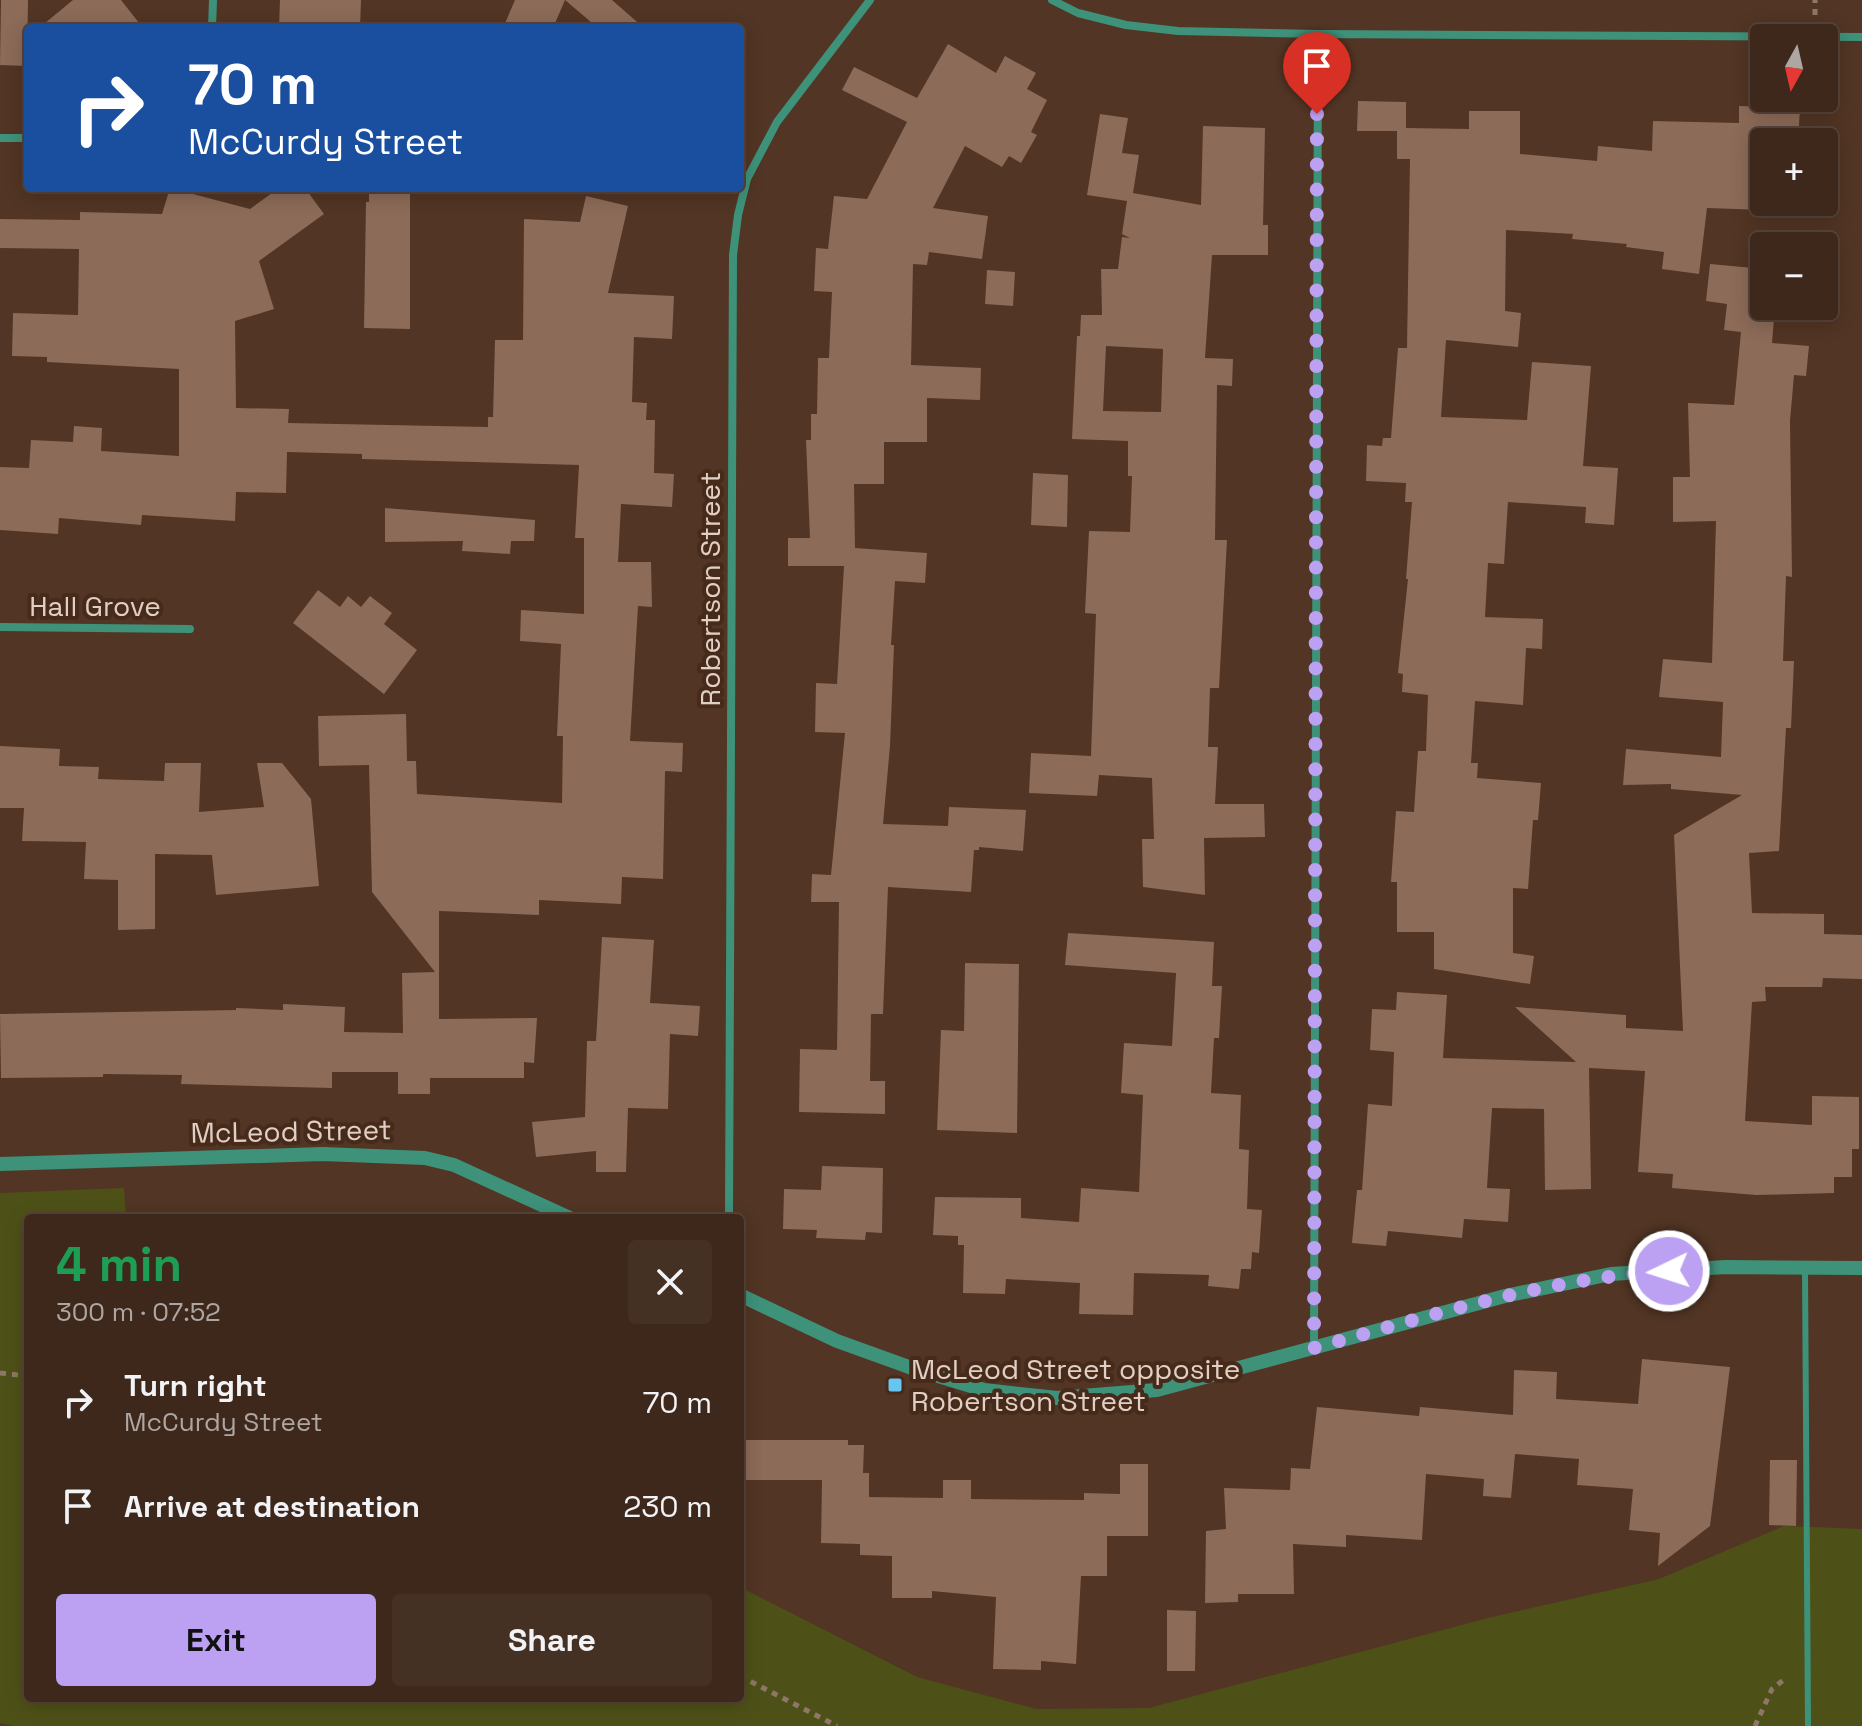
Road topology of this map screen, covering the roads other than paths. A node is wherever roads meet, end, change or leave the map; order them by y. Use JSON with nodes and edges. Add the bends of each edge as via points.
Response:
{"nodes":[{"id":1,"x":213,"y":0,"type":"edge"},
{"id":2,"x":870,"y":0,"type":"edge"},
{"id":3,"x":1052,"y":0,"type":"edge"},
{"id":4,"x":212,"y":24,"type":"edge"},
{"id":5,"x":1318,"y":34,"type":"junction"},
{"id":6,"x":1862,"y":37,"type":"edge"},
{"id":7,"x":0,"y":138,"type":"edge"},
{"id":8,"x":24,"y":138,"type":"edge"},
{"id":9,"x":744,"y":191,"type":"edge"},
{"id":10,"x":744,"y":192,"type":"edge"},
{"id":11,"x":0,"y":627,"type":"edge"},
{"id":12,"x":190,"y":629,"type":"dead end"},
{"id":13,"x":0,"y":1164,"type":"edge"},
{"id":14,"x":561,"y":1214,"type":"edge"},
{"id":15,"x":729,"y":1214,"type":"edge"},
{"id":16,"x":1862,"y":1268,"type":"edge"},
{"id":17,"x":1805,"y":1269,"type":"junction"},
{"id":18,"x":744,"y":1297,"type":"edge"},
{"id":19,"x":1314,"y":1348,"type":"junction"},
{"id":20,"x":1808,"y":1726,"type":"edge"}],
"edges":[{"from":1,"to":4,"type":"street"},
{"from":2,"to":9,"type":"street","name":"Robertson Street","via":[[777,122]]},
{"from":3,"to":5,"type":"street","via":[[1126,25]]},
{"from":5,"to":6,"type":"street"},
{"from":5,"to":19,"type":"street"},
{"from":7,"to":8,"type":"street"},
{"from":10,"to":15,"type":"street","name":"Robertson Street","via":[[733,255]]},
{"from":11,"to":12,"type":"street","name":"Hall Grove"},
{"from":13,"to":14,"type":"street","name":"McLeod Street","via":[[323,1154],[425,1158],[454,1165]]},
{"from":16,"to":17,"type":"street"},
{"from":17,"to":19,"type":"street","via":[[1726,1267],[1611,1274],[1505,1296]]},
{"from":17,"to":20,"type":"lane"},
{"from":18,"to":19,"type":"street","via":[[837,1341],[909,1367],[984,1390],[1057,1398],[1157,1390]]}]}
